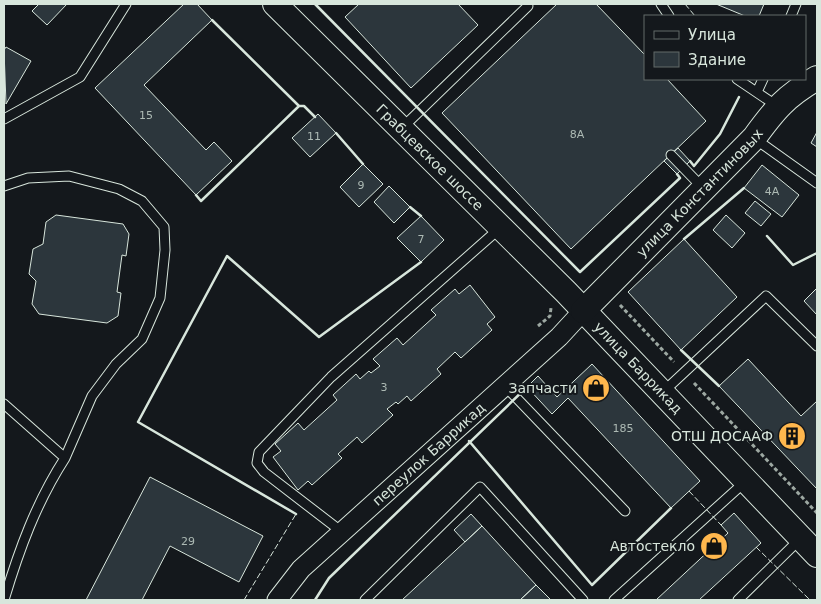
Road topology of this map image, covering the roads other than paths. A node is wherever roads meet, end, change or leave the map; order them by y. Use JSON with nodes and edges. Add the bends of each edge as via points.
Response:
{"nodes":[{"id":1,"x":126,"y":4,"type":"edge"},
{"id":2,"x":275,"y":4,"type":"edge"},
{"id":3,"x":528,"y":6,"type":"dead end"},
{"id":4,"x":817,"y":78,"type":"edge"},
{"id":5,"x":739,"y":80,"type":"edge"},
{"id":6,"x":763,"y":80,"type":"edge"},
{"id":7,"x":758,"y":92,"type":"junction"},
{"id":8,"x":776,"y":106,"type":"junction"},
{"id":9,"x":4,"y":119,"type":"edge"},
{"id":10,"x":401,"y":129,"type":"junction"},
{"id":11,"x":754,"y":138,"type":"junction"},
{"id":12,"x":671,"y":155,"type":"dead end"},
{"id":13,"x":817,"y":183,"type":"edge"},
{"id":14,"x":4,"y":186,"type":"edge"},
{"id":15,"x":703,"y":188,"type":"junction"},
{"id":16,"x":500,"y":228,"type":"junction"},
{"id":17,"x":583,"y":310,"type":"junction"},
{"id":18,"x":817,"y":346,"type":"edge"},
{"id":19,"x":505,"y":386,"type":"junction"},
{"id":20,"x":662,"y":393,"type":"junction"},
{"id":21,"x":4,"y":404,"type":"edge"},
{"id":22,"x":65,"y":458,"type":"junction"},
{"id":23,"x":746,"y":481,"type":"junction"},
{"id":24,"x":625,"y":511,"type":"dead end"},
{"id":25,"x":342,"y":532,"type":"junction"},
{"id":26,"x":801,"y":538,"type":"junction"},
{"id":27,"x":817,"y":555,"type":"edge"},
{"id":28,"x":4,"y":600,"type":"edge"},
{"id":29,"x":277,"y":600,"type":"edge"},
{"id":30,"x":365,"y":600,"type":"edge"},
{"id":31,"x":583,"y":600,"type":"edge"},
{"id":32,"x":614,"y":600,"type":"edge"},
{"id":33,"x":738,"y":600,"type":"edge"}],
"edges":[{"from":1,"to":9,"type":"lane","via":[[80,77]]},
{"from":2,"to":10,"type":"street","name":"Грабцевское шоссе"},
{"from":3,"to":10,"type":"lane"},
{"from":4,"to":8,"type":"street","name":"улица Константиновых"},
{"from":5,"to":7,"type":"lane"},
{"from":6,"to":7,"type":"lane"},
{"from":7,"to":8,"type":"lane"},
{"from":8,"to":11,"type":"street","name":"улица Константиновых"},
{"from":10,"to":16,"type":"street","name":"Грабцевское шоссе"},
{"from":11,"to":13,"type":"lane"},
{"from":11,"to":15,"type":"street","name":"улица Константиновых"},
{"from":12,"to":15,"type":"lane"},
{"from":14,"to":22,"type":"lane","via":[[28,178],[69,176],[119,189],[142,201],[164,227],[160,298],[142,339],[116,364],[92,396]]},
{"from":15,"to":17,"type":"street","name":"улица Константиновых"},
{"from":16,"to":17,"type":"street","name":"Грабцевское шоссе"},
{"from":16,"to":25,"type":"lane","via":[[331,377],[259,452],[257,463],[264,472]]},
{"from":17,"to":19,"type":"street","name":"переулок Баррикад","via":[[559,337]]},
{"from":17,"to":20,"type":"street","name":"улица Баррикад"},
{"from":18,"to":20,"type":"lane","via":[[766,296]]},
{"from":19,"to":24,"type":"lane"},
{"from":19,"to":25,"type":"street","name":"переулок Баррикад"},
{"from":20,"to":23,"type":"street","name":"улица Баррикад"},
{"from":21,"to":22,"type":"lane"},
{"from":22,"to":28,"type":"lane","via":[[48,484],[23,538]]},
{"from":23,"to":26,"type":"street","name":"улица Баррикад"},
{"from":23,"to":32,"type":"lane"},
{"from":25,"to":29,"type":"street","name":"переулок Баррикад","via":[[300,568]]},
{"from":26,"to":27,"type":"street","name":"улица Баррикад"},
{"from":26,"to":33,"type":"lane"},
{"from":30,"to":31,"type":"lane","via":[[480,487]]}]}
